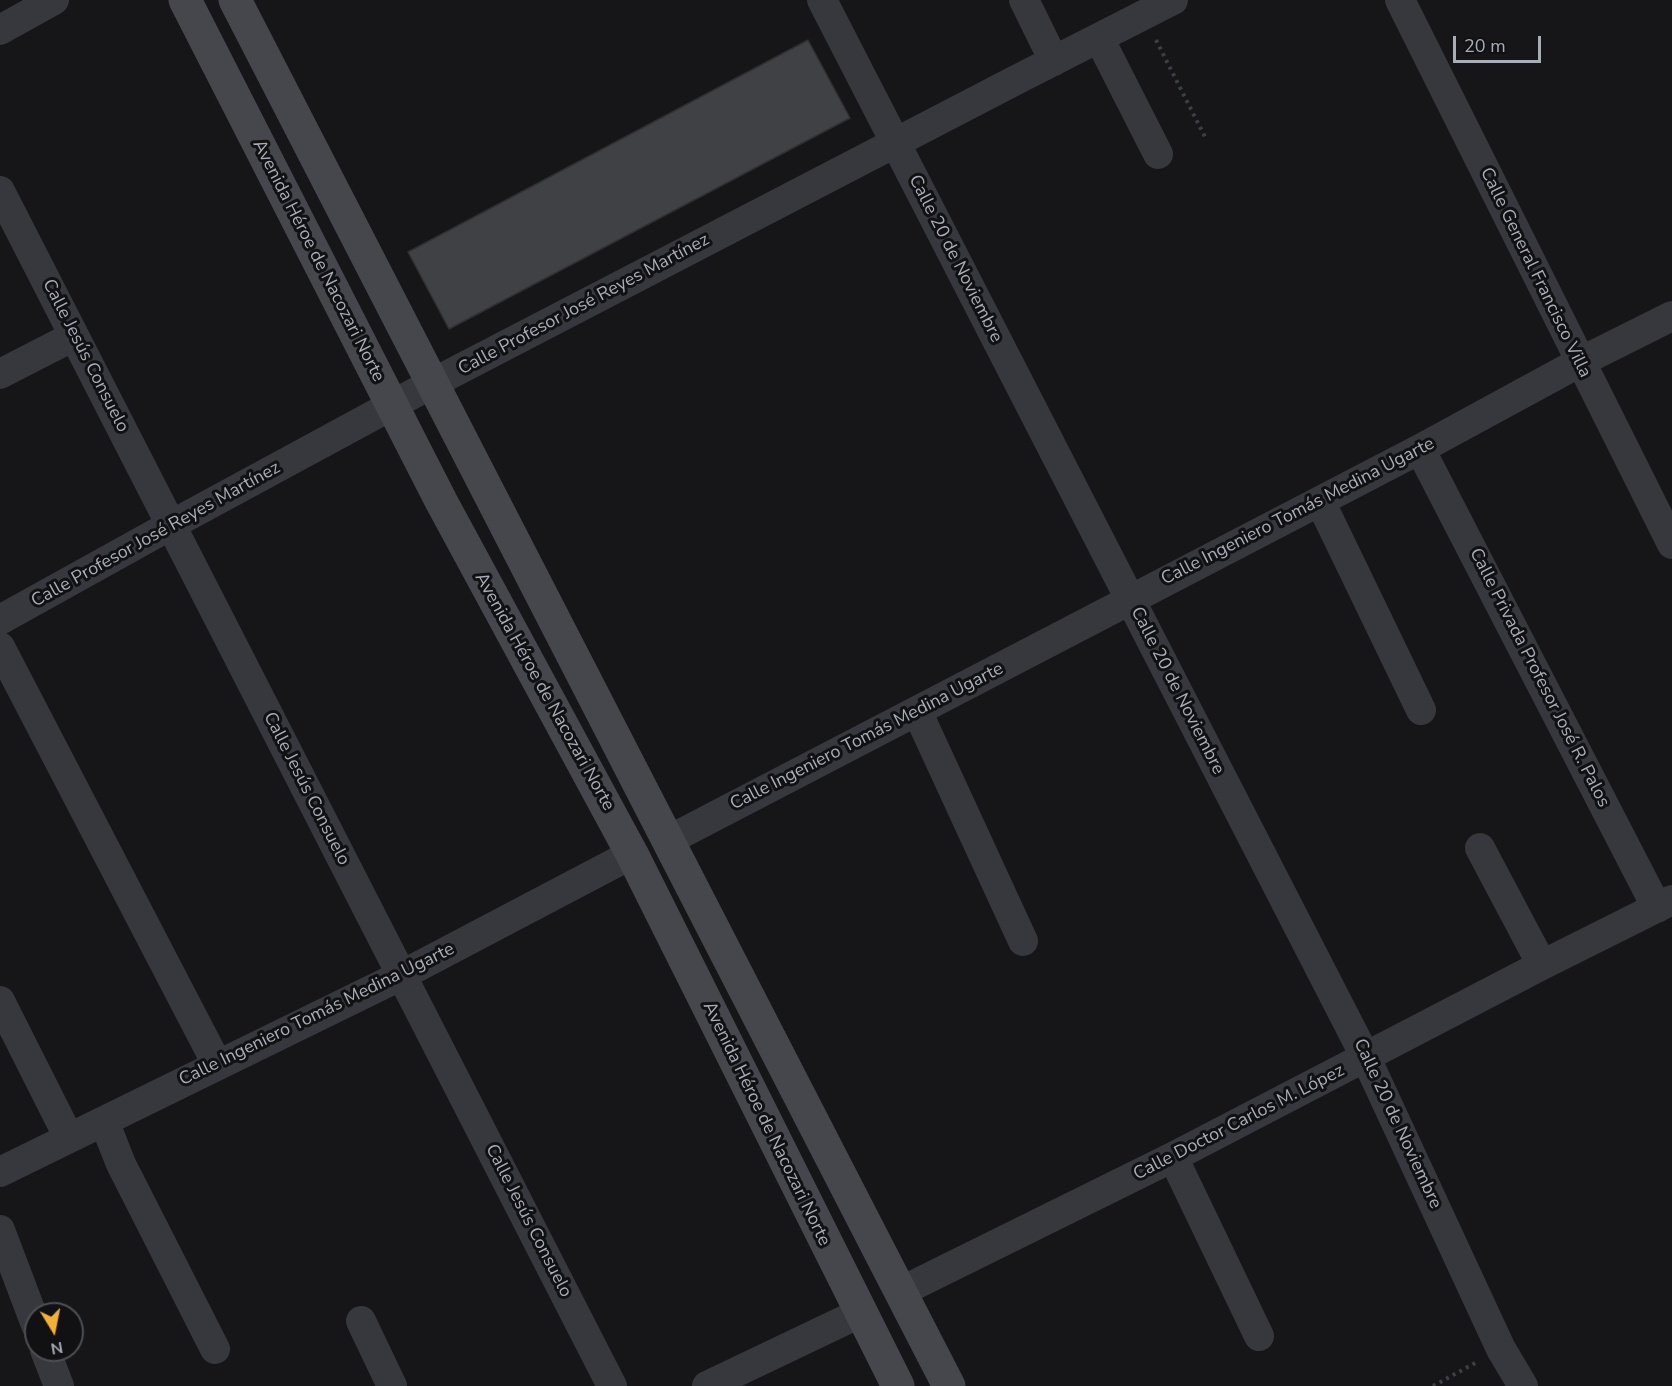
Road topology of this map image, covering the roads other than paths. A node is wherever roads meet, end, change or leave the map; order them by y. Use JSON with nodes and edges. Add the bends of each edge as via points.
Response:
{"nodes":[{"id":1,"x":54,"y":0,"type":"edge"},
{"id":2,"x":185,"y":0,"type":"edge"},
{"id":3,"x":235,"y":0,"type":"edge"},
{"id":4,"x":822,"y":0,"type":"edge"},
{"id":5,"x":1024,"y":0,"type":"edge"},
{"id":6,"x":1173,"y":0,"type":"edge"},
{"id":7,"x":1400,"y":0,"type":"edge"},
{"id":8,"x":0,"y":30,"type":"edge"},
{"id":9,"x":1099,"y":38,"type":"junction"},
{"id":10,"x":1054,"y":61,"type":"junction"},
{"id":11,"x":895,"y":143,"type":"junction"},
{"id":12,"x":1158,"y":154,"type":"dead end"},
{"id":13,"x":0,"y":191,"type":"edge"},
{"id":14,"x":1672,"y":315,"type":"edge"},
{"id":15,"x":74,"y":336,"type":"junction"},
{"id":16,"x":1580,"y":362,"type":"junction"},
{"id":17,"x":0,"y":374,"type":"edge"},
{"id":18,"x":433,"y":383,"type":"junction"},
{"id":19,"x":393,"y":406,"type":"junction"},
{"id":20,"x":1420,"y":449,"type":"junction"},
{"id":21,"x":1320,"y":501,"type":"junction"},
{"id":22,"x":171,"y":525,"type":"junction"},
{"id":23,"x":1672,"y":544,"type":"edge"},
{"id":24,"x":1130,"y":599,"type":"junction"},
{"id":25,"x":0,"y":620,"type":"edge"},
{"id":26,"x":0,"y":647,"type":"edge"},
{"id":27,"x":1421,"y":710,"type":"dead end"},
{"id":28,"x":917,"y":711,"type":"junction"},
{"id":29,"x":669,"y":840,"type":"junction"},
{"id":30,"x":1480,"y":848,"type":"dead end"},
{"id":31,"x":632,"y":854,"type":"junction"},
{"id":32,"x":1664,"y":904,"type":"edge"},
{"id":33,"x":1023,"y":941,"type":"dead end"},
{"id":34,"x":1542,"y":965,"type":"junction"},
{"id":35,"x":402,"y":975,"type":"junction"},
{"id":36,"x":0,"y":1001,"type":"edge"},
{"id":37,"x":1366,"y":1058,"type":"junction"},
{"id":38,"x":217,"y":1064,"type":"junction"},
{"id":39,"x":104,"y":1121,"type":"junction"},
{"id":40,"x":69,"y":1138,"type":"junction"},
{"id":41,"x":1173,"y":1157,"type":"junction"},
{"id":42,"x":0,"y":1172,"type":"edge"},
{"id":43,"x":0,"y":1230,"type":"edge"},
{"id":44,"x":900,"y":1292,"type":"junction"},
{"id":45,"x":27,"y":1302,"type":"edge"},
{"id":46,"x":860,"y":1313,"type":"junction"},
{"id":47,"x":361,"y":1321,"type":"dead end"},
{"id":48,"x":1259,"y":1336,"type":"dead end"},
{"id":49,"x":215,"y":1349,"type":"dead end"},
{"id":50,"x":50,"y":1362,"type":"edge"},
{"id":51,"x":59,"y":1386,"type":"edge"},
{"id":52,"x":392,"y":1386,"type":"edge"},
{"id":53,"x":612,"y":1386,"type":"edge"},
{"id":54,"x":706,"y":1386,"type":"edge"},
{"id":55,"x":898,"y":1386,"type":"edge"},
{"id":56,"x":949,"y":1386,"type":"edge"},
{"id":57,"x":1523,"y":1386,"type":"edge"}],
"edges":[{"from":1,"to":8,"type":"street"},
{"from":2,"to":19,"type":"main road","name":"Avenida Héroe de Nacozari Norte"},
{"from":3,"to":18,"type":"main road"},
{"from":4,"to":11,"type":"street","name":"Calle 20 de Noviembre"},
{"from":5,"to":10,"type":"street"},
{"from":6,"to":9,"type":"street","name":"Calle Profesor José Reyes Martínez"},
{"from":7,"to":16,"type":"street","name":"Calle General Francisco Villa"},
{"from":9,"to":10,"type":"street","name":"Calle Profesor José Reyes Martínez"},
{"from":9,"to":12,"type":"street"},
{"from":10,"to":11,"type":"street","name":"Calle Profesor José Reyes Martínez"},
{"from":11,"to":18,"type":"street","name":"Calle Profesor José Reyes Martínez"},
{"from":11,"to":24,"type":"street","name":"Calle 20 de Noviembre"},
{"from":13,"to":15,"type":"street","name":"Calle Jesús Consuelo"},
{"from":14,"to":16,"type":"street","name":"Calle Ingeniero Tomás Medina Ugarte"},
{"from":15,"to":17,"type":"street"},
{"from":15,"to":22,"type":"street","name":"Calle Jesús Consuelo"},
{"from":16,"to":20,"type":"street","name":"Calle Ingeniero Tomás Medina Ugarte"},
{"from":16,"to":23,"type":"street","name":"Calle General Francisco Villa"},
{"from":18,"to":19,"type":"street","name":"Calle Profesor José Reyes Martínez"},
{"from":18,"to":29,"type":"main road"},
{"from":19,"to":22,"type":"street","name":"Calle Profesor José Reyes Martínez"},
{"from":19,"to":31,"type":"main road","name":"Avenida Héroe de Nacozari Norte"},
{"from":20,"to":21,"type":"street","name":"Calle Ingeniero Tomás Medina Ugarte"},
{"from":20,"to":32,"type":"street","name":"Calle Privada Profesor José R. Palos"},
{"from":21,"to":24,"type":"street","name":"Calle Ingeniero Tomás Medina Ugarte"},
{"from":21,"to":27,"type":"street"},
{"from":22,"to":25,"type":"street","name":"Calle Profesor José Reyes Martínez"},
{"from":22,"to":35,"type":"street","name":"Calle Jesús Consuelo"},
{"from":24,"to":28,"type":"street","name":"Calle Ingeniero Tomás Medina Ugarte"},
{"from":24,"to":37,"type":"street","name":"Calle 20 de Noviembre"},
{"from":26,"to":38,"type":"street"},
{"from":28,"to":29,"type":"street","name":"Calle Ingeniero Tomás Medina Ugarte"},
{"from":28,"to":33,"type":"street"},
{"from":29,"to":44,"type":"main road"},
{"from":30,"to":34,"type":"street"},
{"from":31,"to":35,"type":"street","name":"Calle Ingeniero Tomás Medina Ugarte"},
{"from":31,"to":46,"type":"main road","name":"Avenida Héroe de Nacozari Norte"},
{"from":32,"to":34,"type":"street","name":"Calle Doctor Carlos M. López"},
{"from":34,"to":37,"type":"street","name":"Calle Doctor Carlos M. López"},
{"from":35,"to":38,"type":"street","name":"Calle Ingeniero Tomás Medina Ugarte"},
{"from":35,"to":53,"type":"street","name":"Calle Jesús Consuelo"},
{"from":36,"to":40,"type":"street"},
{"from":37,"to":41,"type":"street","name":"Calle Doctor Carlos M. López"},
{"from":37,"to":57,"type":"street","name":"Calle 20 de Noviembre","via":[[1501,1349]]},
{"from":38,"to":39,"type":"street","name":"Calle Ingeniero Tomás Medina Ugarte"},
{"from":39,"to":40,"type":"street","name":"Calle Ingeniero Tomás Medina Ugarte"},
{"from":39,"to":49,"type":"street","via":[[121,1164]]},
{"from":40,"to":42,"type":"street","name":"Calle Ingeniero Tomás Medina Ugarte"},
{"from":41,"to":44,"type":"street","name":"Calle Doctor Carlos M. López"},
{"from":41,"to":48,"type":"street"},
{"from":43,"to":45,"type":"street"},
{"from":44,"to":56,"type":"main road"},
{"from":46,"to":54,"type":"street"},
{"from":46,"to":55,"type":"main road","name":"Avenida Héroe de Nacozari Norte"},
{"from":47,"to":52,"type":"street"},
{"from":50,"to":51,"type":"street"}]}
